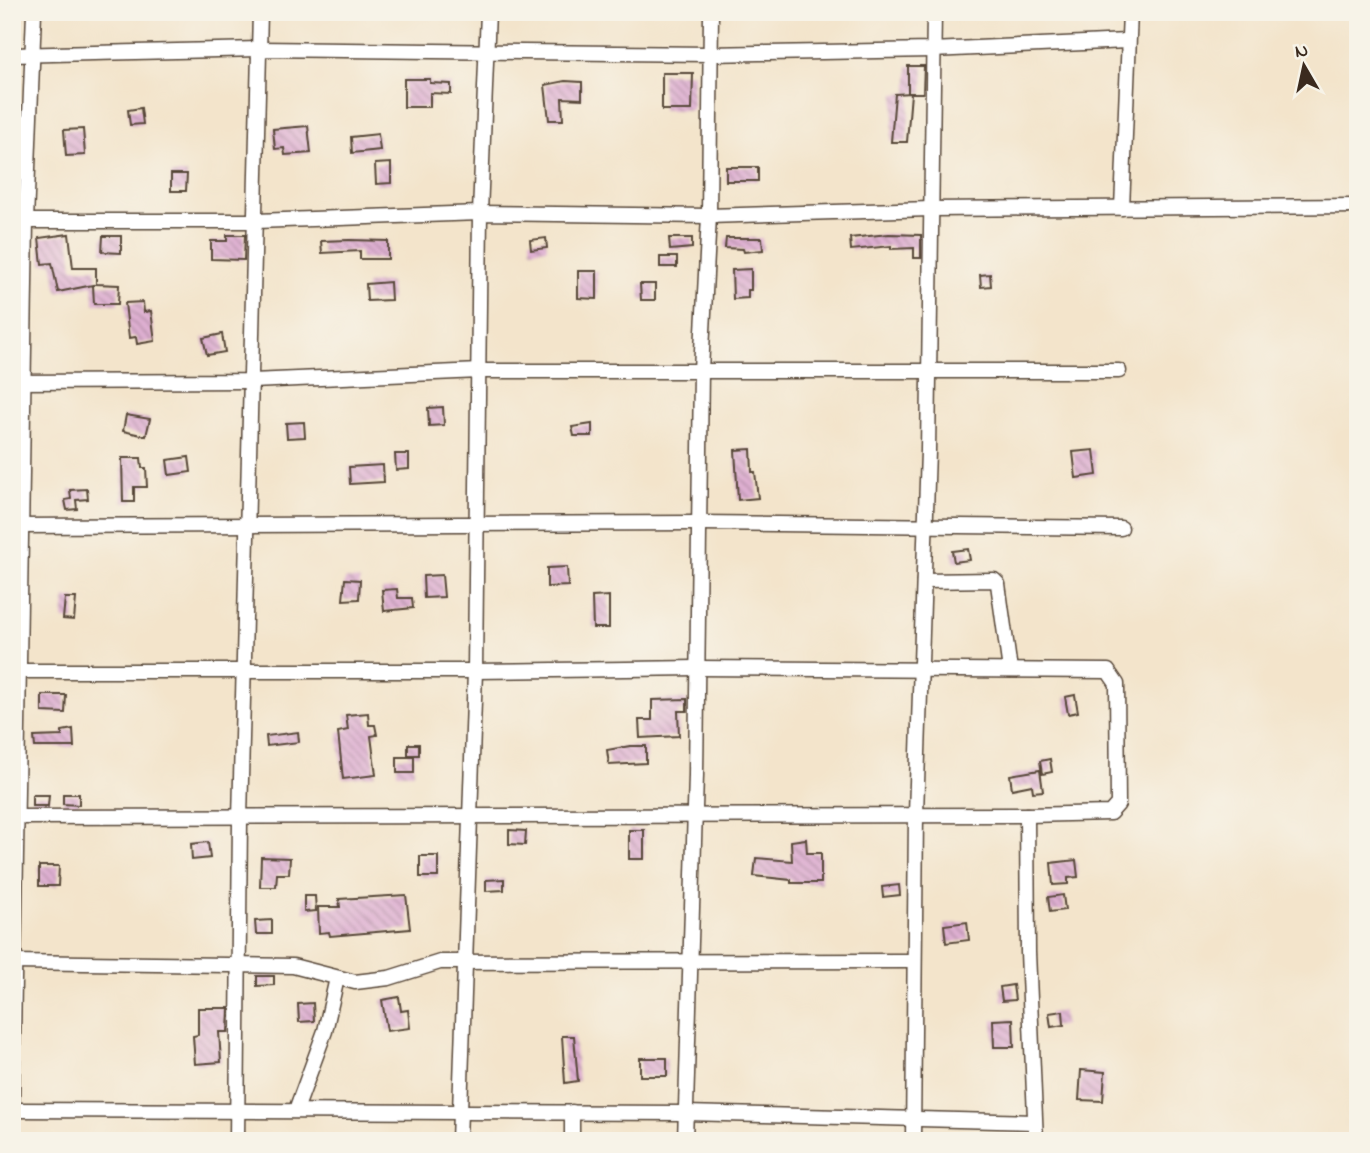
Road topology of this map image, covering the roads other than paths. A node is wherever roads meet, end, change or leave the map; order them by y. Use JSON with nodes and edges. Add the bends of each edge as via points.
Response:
{"nodes":[{"id":1,"x":34,"y":12,"type":"edge"},
{"id":2,"x":260,"y":12,"type":"edge"},
{"id":3,"x":488,"y":12,"type":"edge"},
{"id":4,"x":710,"y":12,"type":"edge"},
{"id":5,"x":934,"y":12,"type":"edge"},
{"id":6,"x":1130,"y":12,"type":"edge"},
{"id":7,"x":1128,"y":41,"type":"junction"},
{"id":8,"x":259,"y":49,"type":"junction"},
{"id":9,"x":932,"y":50,"type":"junction"},
{"id":10,"x":488,"y":51,"type":"junction"},
{"id":11,"x":709,"y":54,"type":"junction"},
{"id":12,"x":12,"y":55,"type":"edge"},
{"id":13,"x":34,"y":55,"type":"junction"},
{"id":14,"x":1358,"y":206,"type":"edge"},
{"id":15,"x":1122,"y":208,"type":"junction"},
{"id":16,"x":930,"y":209,"type":"junction"},
{"id":17,"x":480,"y":213,"type":"junction"},
{"id":18,"x":709,"y":216,"type":"junction"},
{"id":19,"x":19,"y":221,"type":"edge"},
{"id":20,"x":256,"y":221,"type":"junction"},
{"id":21,"x":701,"y":370,"type":"junction"},
{"id":22,"x":929,"y":370,"type":"junction"},
{"id":23,"x":480,"y":371,"type":"junction"},
{"id":24,"x":1119,"y":371,"type":"dead end"},
{"id":25,"x":252,"y":381,"type":"junction"},
{"id":26,"x":18,"y":382,"type":"edge"},
{"id":27,"x":477,"y":523,"type":"junction"},
{"id":28,"x":699,"y":523,"type":"junction"},
{"id":29,"x":246,"y":524,"type":"junction"},
{"id":30,"x":925,"y":524,"type":"junction"},
{"id":31,"x":18,"y":526,"type":"edge"},
{"id":32,"x":1121,"y":528,"type":"dead end"},
{"id":33,"x":924,"y":581,"type":"junction"},
{"id":34,"x":697,"y":668,"type":"junction"},
{"id":35,"x":921,"y":669,"type":"junction"},
{"id":36,"x":243,"y":670,"type":"junction"},
{"id":37,"x":1010,"y":670,"type":"junction"},
{"id":38,"x":15,"y":671,"type":"edge"},
{"id":39,"x":475,"y":671,"type":"junction"},
{"id":40,"x":916,"y":814,"type":"junction"},
{"id":41,"x":1027,"y":815,"type":"junction"},
{"id":42,"x":693,"y":816,"type":"junction"},
{"id":43,"x":14,"y":817,"type":"edge"},
{"id":44,"x":470,"y":818,"type":"junction"},
{"id":45,"x":240,"y":819,"type":"junction"},
{"id":46,"x":465,"y":961,"type":"junction"},
{"id":47,"x":690,"y":961,"type":"junction"},
{"id":48,"x":913,"y":961,"type":"junction"},
{"id":49,"x":13,"y":962,"type":"edge"},
{"id":50,"x":238,"y":964,"type":"junction"},
{"id":51,"x":337,"y":978,"type":"junction"},
{"id":52,"x":12,"y":1107,"type":"edge"},
{"id":53,"x":296,"y":1110,"type":"junction"},
{"id":54,"x":459,"y":1110,"type":"junction"},
{"id":55,"x":237,"y":1111,"type":"junction"},
{"id":56,"x":572,"y":1112,"type":"junction"},
{"id":57,"x":686,"y":1113,"type":"junction"},
{"id":58,"x":914,"y":1118,"type":"junction"},
{"id":59,"x":1034,"y":1122,"type":"junction"},
{"id":60,"x":237,"y":1141,"type":"edge"},
{"id":61,"x":459,"y":1141,"type":"edge"},
{"id":62,"x":572,"y":1141,"type":"edge"},
{"id":63,"x":685,"y":1141,"type":"edge"},
{"id":64,"x":913,"y":1141,"type":"edge"},
{"id":65,"x":1036,"y":1141,"type":"edge"}],
"edges":[{"from":1,"to":13,"type":"street"},
{"from":2,"to":8,"type":"street"},
{"from":3,"to":10,"type":"street"},
{"from":4,"to":11,"type":"street"},
{"from":5,"to":9,"type":"street"},
{"from":6,"to":7,"type":"street"},
{"from":7,"to":9,"type":"street"},
{"from":7,"to":15,"type":"street"},
{"from":8,"to":10,"type":"street"},
{"from":8,"to":13,"type":"street"},
{"from":8,"to":20,"type":"street"},
{"from":9,"to":11,"type":"street"},
{"from":9,"to":16,"type":"street"},
{"from":10,"to":11,"type":"street"},
{"from":10,"to":17,"type":"street"},
{"from":11,"to":18,"type":"street"},
{"from":12,"to":13,"type":"street"},
{"from":13,"to":19,"type":"street"},
{"from":14,"to":15,"type":"street"},
{"from":15,"to":16,"type":"street"},
{"from":16,"to":18,"type":"street"},
{"from":16,"to":22,"type":"street"},
{"from":17,"to":18,"type":"street"},
{"from":17,"to":20,"type":"street"},
{"from":17,"to":23,"type":"street"},
{"from":18,"to":21,"type":"street"},
{"from":19,"to":20,"type":"street"},
{"from":19,"to":26,"type":"street"},
{"from":20,"to":25,"type":"street"},
{"from":21,"to":22,"type":"street"},
{"from":21,"to":23,"type":"street"},
{"from":21,"to":28,"type":"street"},
{"from":22,"to":24,"type":"street"},
{"from":22,"to":30,"type":"street"},
{"from":23,"to":25,"type":"street"},
{"from":23,"to":27,"type":"street"},
{"from":25,"to":26,"type":"street"},
{"from":25,"to":29,"type":"street"},
{"from":26,"to":31,"type":"street"},
{"from":27,"to":28,"type":"street"},
{"from":27,"to":29,"type":"street"},
{"from":27,"to":39,"type":"street"},
{"from":28,"to":30,"type":"street"},
{"from":28,"to":34,"type":"street"},
{"from":29,"to":31,"type":"street"},
{"from":29,"to":36,"type":"street"},
{"from":30,"to":32,"type":"street"},
{"from":30,"to":33,"type":"street"},
{"from":31,"to":38,"type":"street"},
{"from":33,"to":35,"type":"street"},
{"from":33,"to":37,"type":"street","via":[[994,580],[998,584]]},
{"from":34,"to":35,"type":"street"},
{"from":34,"to":39,"type":"street"},
{"from":34,"to":42,"type":"street"},
{"from":35,"to":37,"type":"street"},
{"from":35,"to":40,"type":"street"},
{"from":36,"to":38,"type":"street"},
{"from":36,"to":39,"type":"street"},
{"from":36,"to":45,"type":"street"},
{"from":37,"to":41,"type":"street","via":[[1108,671],[1117,684],[1118,804],[1114,811]]},
{"from":38,"to":43,"type":"street"},
{"from":39,"to":44,"type":"street"},
{"from":40,"to":41,"type":"street"},
{"from":40,"to":42,"type":"street"},
{"from":40,"to":48,"type":"street"},
{"from":41,"to":59,"type":"street"},
{"from":42,"to":44,"type":"street"},
{"from":42,"to":47,"type":"street"},
{"from":43,"to":45,"type":"street"},
{"from":43,"to":49,"type":"street"},
{"from":44,"to":45,"type":"street"},
{"from":44,"to":46,"type":"street"},
{"from":45,"to":50,"type":"street"},
{"from":46,"to":47,"type":"street"},
{"from":46,"to":51,"type":"street","via":[[428,964],[372,981]]},
{"from":46,"to":54,"type":"street"},
{"from":47,"to":48,"type":"street"},
{"from":47,"to":57,"type":"street"},
{"from":48,"to":58,"type":"street"},
{"from":49,"to":50,"type":"street"},
{"from":49,"to":52,"type":"street"},
{"from":50,"to":51,"type":"street","via":[[309,968]]},
{"from":50,"to":55,"type":"street"},
{"from":51,"to":53,"type":"street","via":[[325,1031]]},
{"from":52,"to":55,"type":"street"},
{"from":53,"to":54,"type":"street"},
{"from":53,"to":55,"type":"street"},
{"from":54,"to":56,"type":"street"},
{"from":54,"to":61,"type":"street"},
{"from":55,"to":60,"type":"street"},
{"from":56,"to":57,"type":"street"},
{"from":56,"to":62,"type":"street"},
{"from":57,"to":58,"type":"street"},
{"from":57,"to":63,"type":"street"},
{"from":58,"to":59,"type":"street"},
{"from":58,"to":64,"type":"street"},
{"from":59,"to":65,"type":"street"}]}
